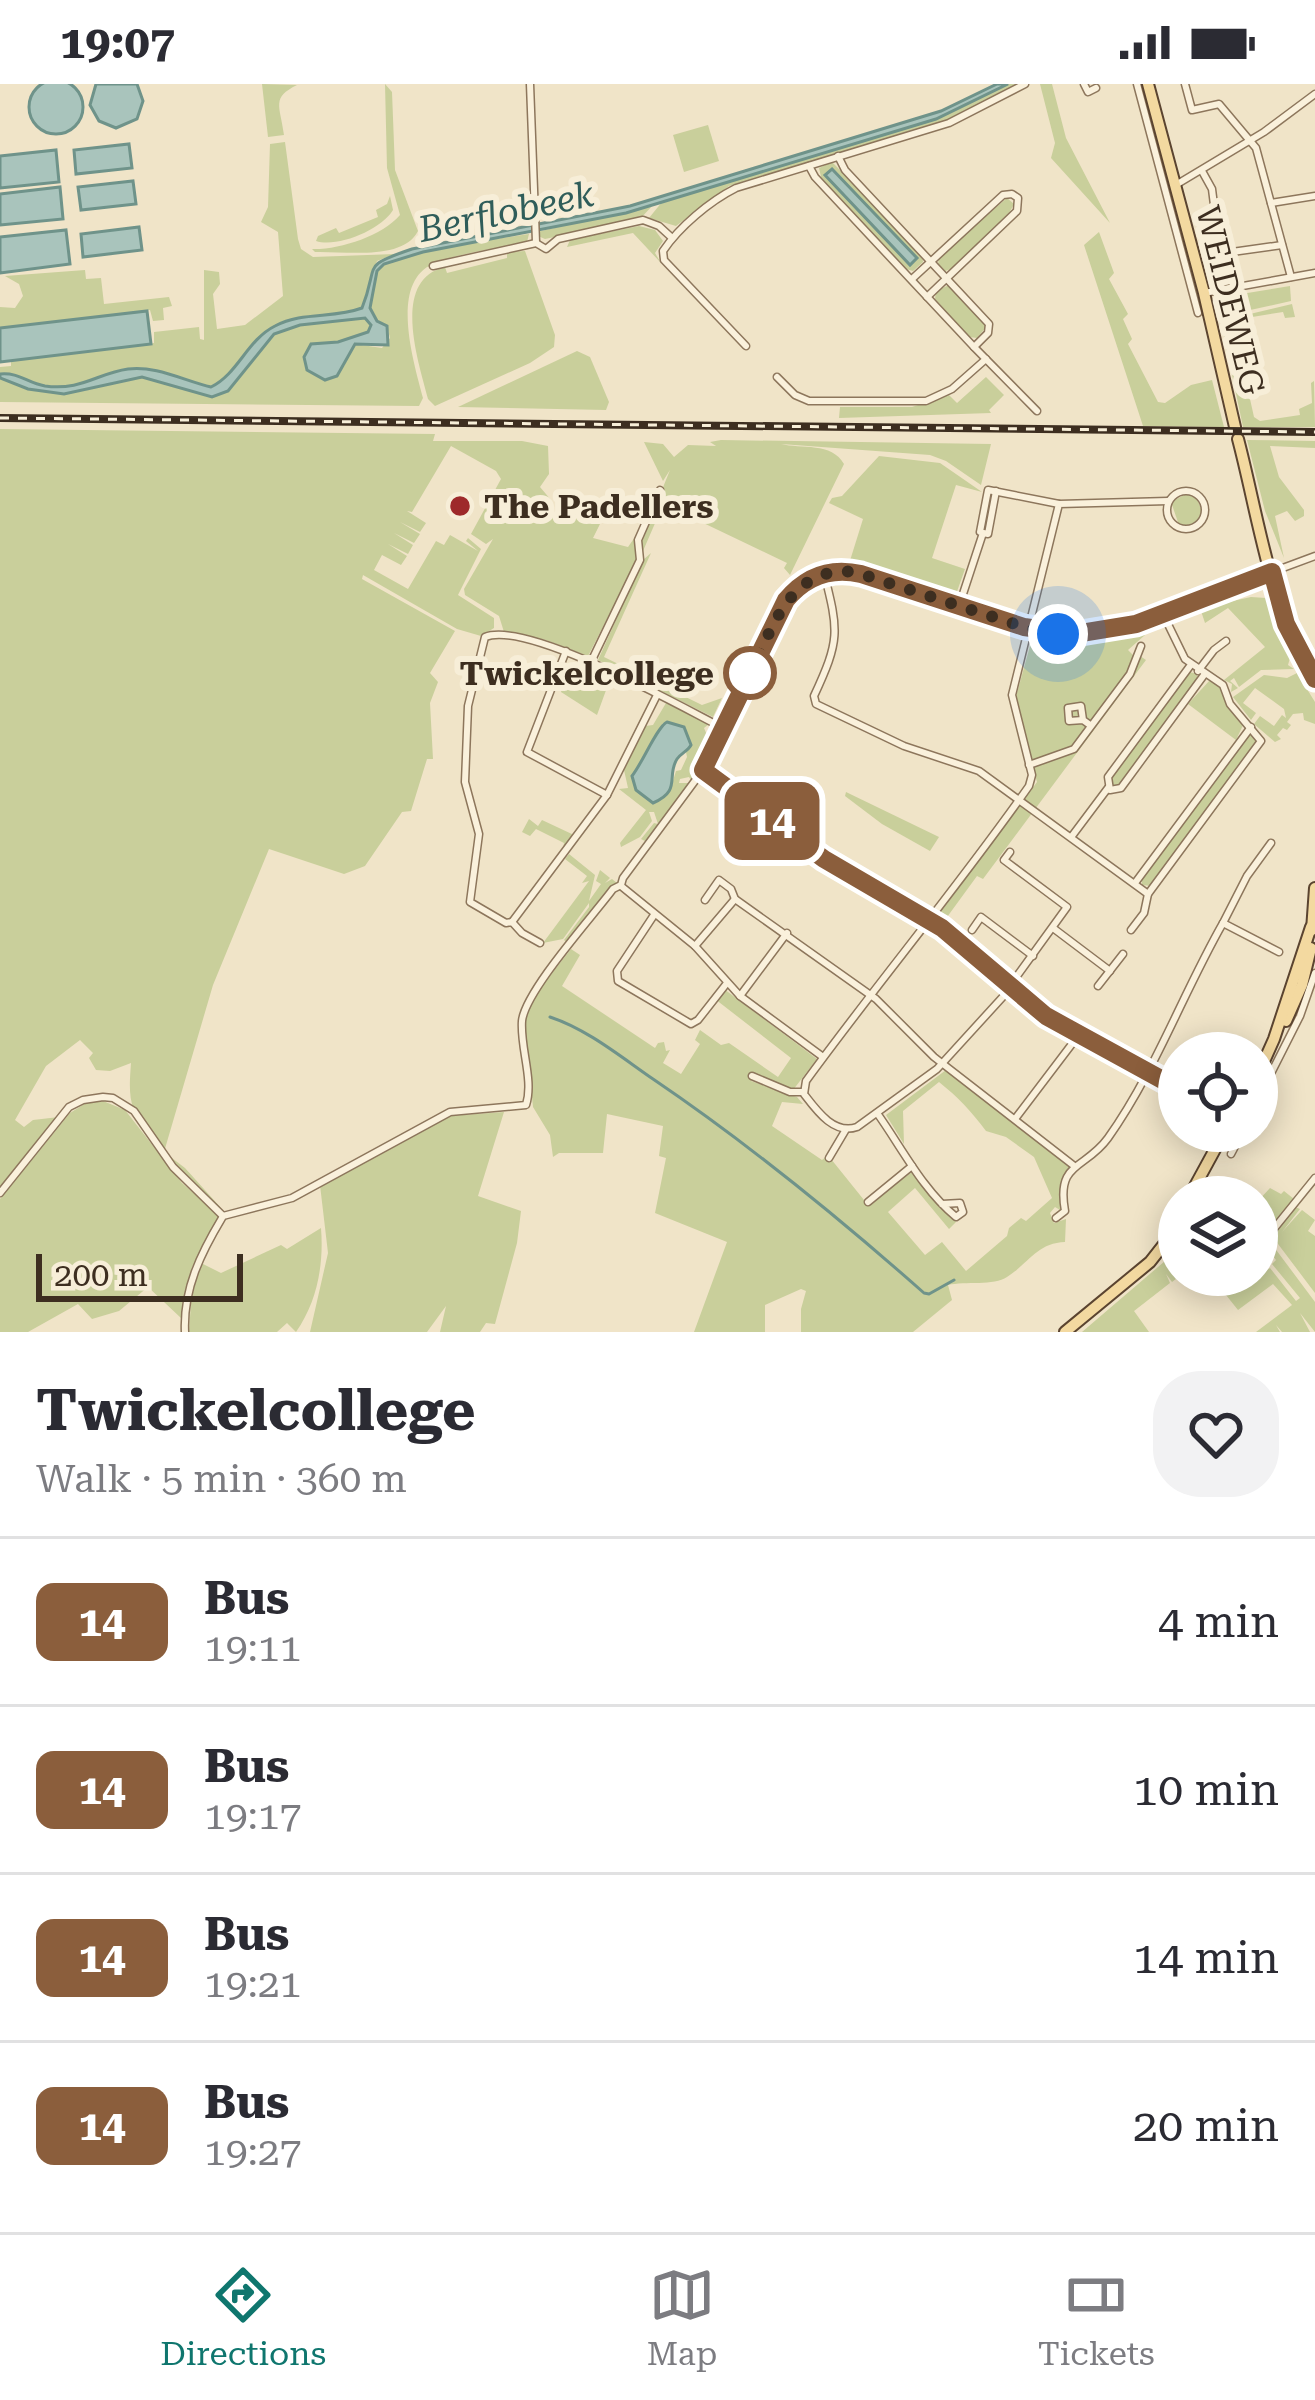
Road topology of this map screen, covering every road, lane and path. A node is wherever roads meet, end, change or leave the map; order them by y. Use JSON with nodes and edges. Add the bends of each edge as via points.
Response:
{"nodes":[{"id":1,"x":530,"y":84,"type":"edge"},
{"id":2,"x":1025,"y":84,"type":"edge"},
{"id":3,"x":1084,"y":84,"type":"edge"},
{"id":4,"x":1137,"y":84,"type":"edge"},
{"id":5,"x":1148,"y":84,"type":"edge"},
{"id":6,"x":1185,"y":84,"type":"edge"},
{"id":7,"x":1096,"y":88,"type":"dead end"},
{"id":8,"x":1313,"y":100,"type":"edge"},
{"id":9,"x":1252,"y":140,"type":"junction"},
{"id":10,"x":838,"y":156,"type":"junction"},
{"id":11,"x":809,"y":166,"type":"junction"},
{"id":12,"x":1202,"y":171,"type":"junction"},
{"id":13,"x":1170,"y":187,"type":"junction"},
{"id":14,"x":1315,"y":196,"type":"edge"},
{"id":15,"x":1271,"y":203,"type":"junction"},
{"id":16,"x":534,"y":235,"type":"junction"},
{"id":17,"x":672,"y":238,"type":"junction"},
{"id":18,"x":1282,"y":245,"type":"junction"},
{"id":19,"x":931,"y":261,"type":"junction"},
{"id":20,"x":433,"y":266,"type":"dead end"},
{"id":21,"x":1315,"y":273,"type":"edge"},
{"id":22,"x":1291,"y":277,"type":"junction"},
{"id":23,"x":946,"y":278,"type":"junction"},
{"id":24,"x":911,"y":280,"type":"junction"},
{"id":25,"x":1204,"y":293,"type":"junction"},
{"id":26,"x":927,"y":297,"type":"junction"},
{"id":27,"x":1198,"y":313,"type":"dead end"},
{"id":28,"x":746,"y":346,"type":"dead end"},
{"id":29,"x":974,"y":347,"type":"junction"},
{"id":30,"x":986,"y":359,"type":"junction"},
{"id":31,"x":777,"y":377,"type":"dead end"},
{"id":32,"x":1037,"y":411,"type":"dead end"},
{"id":33,"x":660,"y":490,"type":"dead end"},
{"id":34,"x":1168,"y":501,"type":"junction"},
{"id":35,"x":1059,"y":504,"type":"junction"},
{"id":36,"x":1315,"y":556,"type":"edge"},
{"id":37,"x":1272,"y":572,"type":"junction"},
{"id":38,"x":824,"y":573,"type":"junction"},
{"id":39,"x":959,"y":605,"type":"junction"},
{"id":40,"x":1163,"y":614,"type":"junction"},
{"id":41,"x":1030,"y":628,"type":"junction"},
{"id":42,"x":1226,"y":641,"type":"dead end"},
{"id":43,"x":1141,"y":646,"type":"dead end"},
{"id":44,"x":566,"y":651,"type":"junction"},
{"id":45,"x":590,"y":664,"type":"junction"},
{"id":46,"x":1197,"y":671,"type":"junction"},
{"id":47,"x":1315,"y":679,"type":"edge"},
{"id":48,"x":657,"y":695,"type":"junction"},
{"id":49,"x":1083,"y":720,"type":"dead end"},
{"id":50,"x":1091,"y":726,"type":"junction"},
{"id":51,"x":1251,"y":727,"type":"junction"},
{"id":52,"x":724,"y":728,"type":"junction"},
{"id":53,"x":1029,"y":765,"type":"junction"},
{"id":54,"x":703,"y":770,"type":"junction"},
{"id":55,"x":1108,"y":788,"type":"junction"},
{"id":56,"x":607,"y":795,"type":"junction"},
{"id":57,"x":1019,"y":800,"type":"junction"},
{"id":58,"x":1072,"y":836,"type":"junction"},
{"id":59,"x":1271,"y":843,"type":"dead end"},
{"id":60,"x":1010,"y":852,"type":"dead end"},
{"id":61,"x":1135,"y":884,"type":"junction"},
{"id":62,"x":621,"y":885,"type":"junction"},
{"id":63,"x":1315,"y":888,"type":"edge"},
{"id":64,"x":1148,"y":894,"type":"junction"},
{"id":65,"x":735,"y":899,"type":"junction"},
{"id":66,"x":705,"y":900,"type":"dead end"},
{"id":67,"x":654,"y":915,"type":"junction"},
{"id":68,"x":931,"y":921,"type":"junction"},
{"id":69,"x":512,"y":922,"type":"junction"},
{"id":70,"x":1223,"y":923,"type":"junction"},
{"id":71,"x":1053,"y":928,"type":"junction"},
{"id":72,"x":971,"y":930,"type":"dead end"},
{"id":73,"x":1131,"y":930,"type":"dead end"},
{"id":74,"x":787,"y":933,"type":"junction"},
{"id":75,"x":540,"y":943,"type":"dead end"},
{"id":76,"x":695,"y":946,"type":"junction"},
{"id":77,"x":1279,"y":952,"type":"dead end"},
{"id":78,"x":1123,"y":954,"type":"dead end"},
{"id":79,"x":1033,"y":956,"type":"junction"},
{"id":80,"x":1110,"y":971,"type":"junction"},
{"id":81,"x":1315,"y":973,"type":"edge"},
{"id":82,"x":728,"y":983,"type":"junction"},
{"id":83,"x":1098,"y":986,"type":"dead end"},
{"id":84,"x":1010,"y":988,"type":"junction"},
{"id":85,"x":870,"y":994,"type":"junction"},
{"id":86,"x":740,"y":996,"type":"junction"},
{"id":87,"x":1276,"y":1032,"type":"edge"},
{"id":88,"x":1078,"y":1036,"type":"junction"},
{"id":89,"x":824,"y":1057,"type":"junction"},
{"id":90,"x":1278,"y":1059,"type":"edge"},
{"id":91,"x":943,"y":1064,"type":"junction"},
{"id":92,"x":1148,"y":1072,"type":"junction"},
{"id":93,"x":752,"y":1076,"type":"dead end"},
{"id":94,"x":1158,"y":1077,"type":"edge"},
{"id":95,"x":804,"y":1092,"type":"junction"},
{"id":96,"x":877,"y":1113,"type":"junction"},
{"id":97,"x":1015,"y":1120,"type":"junction"},
{"id":98,"x":845,"y":1131,"type":"junction"},
{"id":99,"x":829,"y":1158,"type":"dead end"},
{"id":100,"x":1073,"y":1165,"type":"junction"},
{"id":101,"x":912,"y":1166,"type":"junction"},
{"id":102,"x":1315,"y":1178,"type":"edge"},
{"id":103,"x":0,"y":1193,"type":"edge"},
{"id":104,"x":868,"y":1202,"type":"dead end"},
{"id":105,"x":942,"y":1204,"type":"dead end"},
{"id":106,"x":223,"y":1216,"type":"junction"},
{"id":107,"x":1056,"y":1218,"type":"dead end"},
{"id":108,"x":1278,"y":1224,"type":"edge"},
{"id":109,"x":1158,"y":1240,"type":"edge"},
{"id":110,"x":1158,"y":1252,"type":"edge"},
{"id":111,"x":1128,"y":1278,"type":"junction"},
{"id":112,"x":185,"y":1332,"type":"edge"},
{"id":113,"x":1065,"y":1332,"type":"edge"}],
"edges":[{"from":1,"to":16,"type":"street"},
{"from":2,"to":10,"type":"street","via":[[950,123]]},
{"from":3,"to":7,"type":"street","via":[[1088,92]]},
{"from":4,"to":13,"type":"street","name":"WEIDEWEG"},
{"from":5,"to":13,"type":"main road","name":"WEIDEWEG"},
{"from":6,"to":9,"type":"street","via":[[1192,110],[1219,104]]},
{"from":8,"to":9,"type":"street"},
{"from":9,"to":12,"type":"street"},
{"from":9,"to":15,"type":"street"},
{"from":10,"to":11,"type":"street"},
{"from":10,"to":19,"type":"street"},
{"from":11,"to":17,"type":"street","via":[[729,191]]},
{"from":11,"to":24,"type":"street"},
{"from":12,"to":13,"type":"street"},
{"from":12,"to":18,"type":"street","via":[[1225,253]]},
{"from":13,"to":25,"type":"main road","name":"WEIDEWEG"},
{"from":13,"to":27,"type":"street","name":"WEIDEWEG"},
{"from":14,"to":15,"type":"street"},
{"from":15,"to":18,"type":"street"},
{"from":16,"to":17,"type":"street","via":[[547,249],[558,239],[643,220]]},
{"from":16,"to":20,"type":"street"},
{"from":17,"to":28,"type":"street","via":[[664,260]]},
{"from":18,"to":22,"type":"street"},
{"from":19,"to":23,"type":"street"},
{"from":19,"to":23,"type":"street","via":[[1003,195],[1018,198],[1016,211]]},
{"from":19,"to":24,"type":"street"},
{"from":21,"to":22,"type":"street"},
{"from":22,"to":25,"type":"street"},
{"from":23,"to":26,"type":"street"},
{"from":23,"to":29,"type":"street","via":[[988,324]]},
{"from":24,"to":26,"type":"street"},
{"from":25,"to":37,"type":"main road","name":"WEIDEWEG"},
{"from":26,"to":29,"type":"street"},
{"from":29,"to":30,"type":"street"},
{"from":30,"to":31,"type":"street","via":[[952,389],[916,403],[809,401]]},
{"from":30,"to":32,"type":"street"},
{"from":33,"to":45,"type":"street","via":[[638,540],[640,560]]},
{"from":34,"to":34,"type":"street","via":[[1178,530],[1200,523],[1196,494],[1185,490]]},
{"from":34,"to":35,"type":"street"},
{"from":35,"to":39,"type":"street","via":[[988,490]]},
{"from":35,"to":41,"type":"street"},
{"from":36,"to":37,"type":"street"},
{"from":37,"to":40,"type":"street"},
{"from":37,"to":47,"type":"main road","name":"WEIDEWEG","via":[[1286,624]]},
{"from":38,"to":39,"type":"street","via":[[855,572]]},
{"from":38,"to":52,"type":"street","via":[[786,600]]},
{"from":38,"to":57,"type":"street","via":[[837,632],[814,702],[974,769]]},
{"from":39,"to":41,"type":"street"},
{"from":40,"to":41,"type":"street","via":[[1099,633]]},
{"from":40,"to":46,"type":"street"},
{"from":41,"to":53,"type":"street","via":[[1012,700]]},
{"from":42,"to":46,"type":"street"},
{"from":43,"to":50,"type":"street"},
{"from":44,"to":45,"type":"street"},
{"from":44,"to":56,"type":"street","via":[[527,752]]},
{"from":44,"to":69,"type":"street","via":[[490,633],[470,691],[465,782],[479,834],[470,902]]},
{"from":45,"to":48,"type":"street"},
{"from":46,"to":51,"type":"street","via":[[1223,685]]},
{"from":46,"to":55,"type":"street","via":[[1108,777]]},
{"from":46,"to":55,"type":"street","via":[[1121,788]]},
{"from":48,"to":52,"type":"street"},
{"from":48,"to":56,"type":"street"},
{"from":49,"to":50,"type":"street"},
{"from":50,"to":53,"type":"street","via":[[1068,754]]},
{"from":51,"to":61,"type":"street"},
{"from":51,"to":64,"type":"street","via":[[1261,741]]},
{"from":52,"to":54,"type":"street"},
{"from":53,"to":57,"type":"street","via":[[1031,782]]},
{"from":54,"to":62,"type":"street"},
{"from":54,"to":68,"type":"street","via":[[824,859]]},
{"from":55,"to":58,"type":"street"},
{"from":56,"to":69,"type":"street"},
{"from":57,"to":58,"type":"street"},
{"from":57,"to":68,"type":"street"},
{"from":58,"to":61,"type":"street"},
{"from":59,"to":70,"type":"street"},
{"from":60,"to":71,"type":"street","via":[[1004,860],[1067,908]]},
{"from":61,"to":64,"type":"street"},
{"from":62,"to":67,"type":"street"},
{"from":62,"to":106,"type":"street","via":[[524,1009],[526,1105],[450,1112],[292,1198]]},
{"from":63,"to":87,"type":"main road","via":[[1311,927]]},
{"from":64,"to":73,"type":"street"},
{"from":65,"to":66,"type":"street","via":[[718,880]]},
{"from":65,"to":74,"type":"street"},
{"from":65,"to":76,"type":"street"},
{"from":67,"to":76,"type":"street"},
{"from":67,"to":82,"type":"street","via":[[616,971],[618,981],[692,1024]]},
{"from":68,"to":84,"type":"street"},
{"from":68,"to":85,"type":"street"},
{"from":69,"to":75,"type":"street"},
{"from":70,"to":77,"type":"street"},
{"from":70,"to":92,"type":"street"},
{"from":71,"to":79,"type":"street"},
{"from":71,"to":80,"type":"street"},
{"from":72,"to":79,"type":"street","via":[[981,917]]},
{"from":74,"to":85,"type":"street"},
{"from":74,"to":86,"type":"street"},
{"from":76,"to":82,"type":"street"},
{"from":78,"to":80,"type":"street"},
{"from":79,"to":84,"type":"street"},
{"from":80,"to":83,"type":"street"},
{"from":81,"to":90,"type":"street"},
{"from":82,"to":86,"type":"street"},
{"from":84,"to":88,"type":"street"},
{"from":84,"to":91,"type":"street"},
{"from":85,"to":89,"type":"street"},
{"from":85,"to":91,"type":"street"},
{"from":86,"to":89,"type":"street"},
{"from":88,"to":92,"type":"street"},
{"from":88,"to":97,"type":"street"},
{"from":89,"to":95,"type":"street"},
{"from":91,"to":96,"type":"street"},
{"from":91,"to":97,"type":"street"},
{"from":92,"to":94,"type":"street"},
{"from":92,"to":100,"type":"street","via":[[1108,1138]]},
{"from":93,"to":95,"type":"street"},
{"from":95,"to":98,"type":"street"},
{"from":96,"to":98,"type":"street"},
{"from":96,"to":101,"type":"street"},
{"from":97,"to":100,"type":"street"},
{"from":98,"to":99,"type":"street"},
{"from":100,"to":107,"type":"street","via":[[1063,1186],[1065,1210]]},
{"from":101,"to":104,"type":"street"},
{"from":101,"to":105,"type":"street"},
{"from":102,"to":108,"type":"street"},
{"from":103,"to":106,"type":"street","via":[[69,1107],[113,1098],[134,1111],[173,1167]]},
{"from":106,"to":112,"type":"street","via":[[197,1262]]},
{"from":109,"to":111,"type":"main road"},
{"from":110,"to":111,"type":"main road"},
{"from":111,"to":113,"type":"main road"}]}
